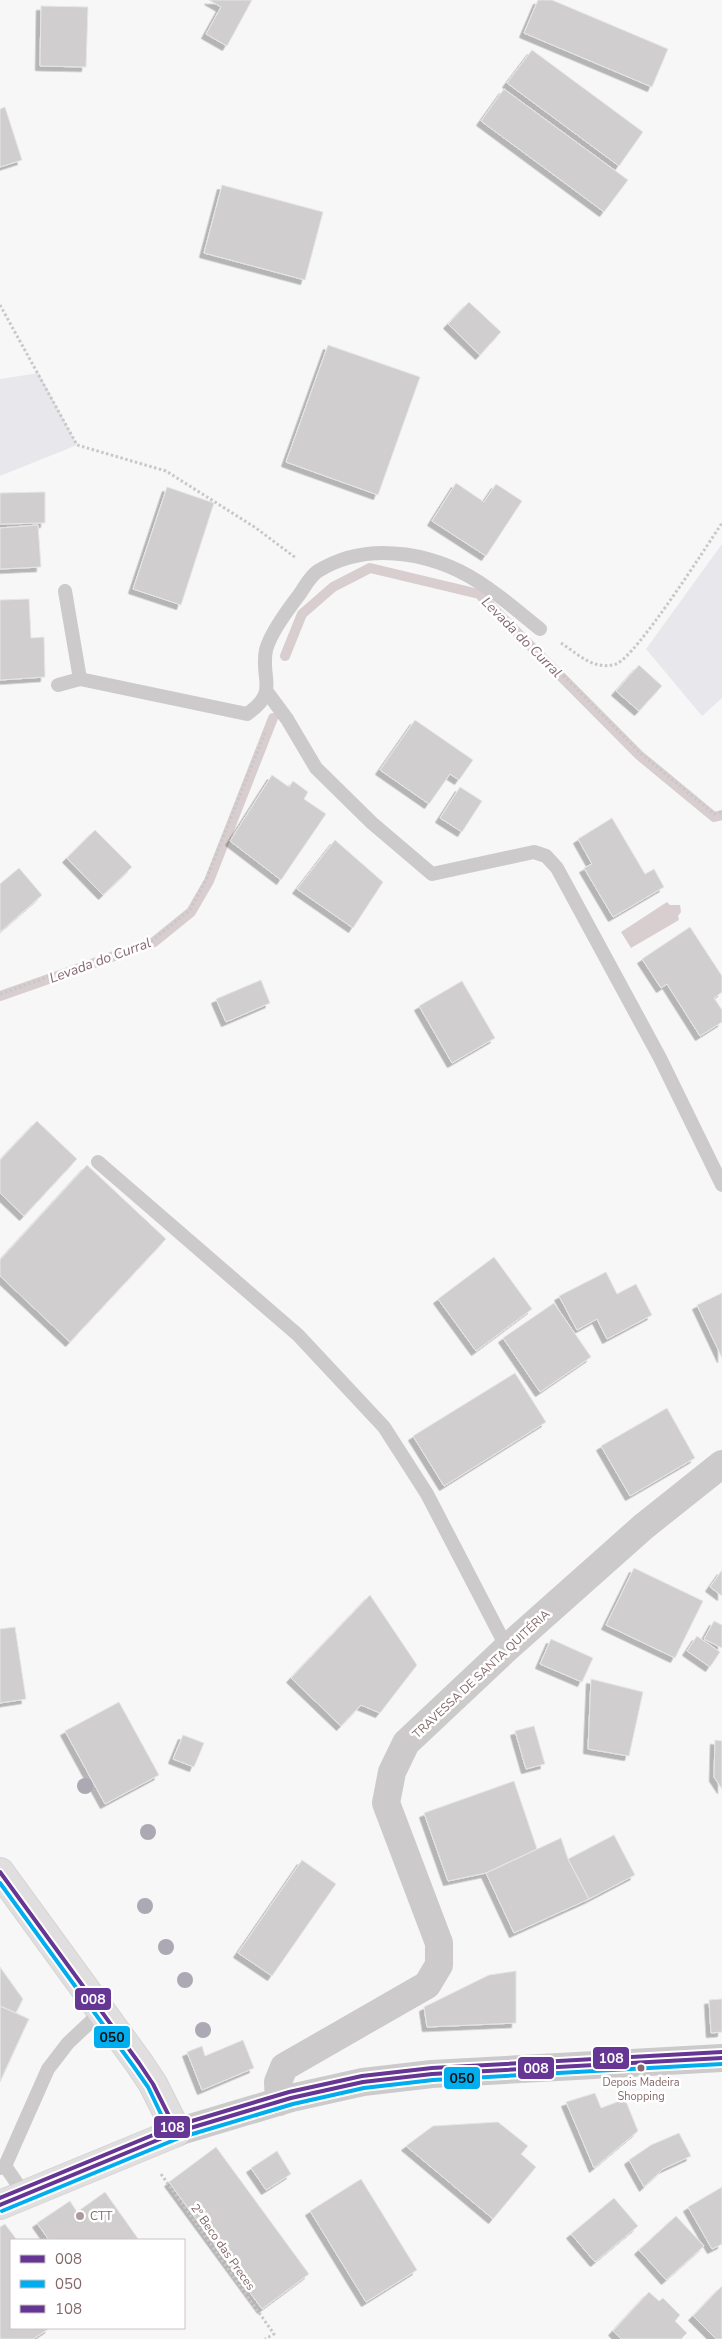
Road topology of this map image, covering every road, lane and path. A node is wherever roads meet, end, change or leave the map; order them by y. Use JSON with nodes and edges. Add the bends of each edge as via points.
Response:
{"nodes":[{"id":1,"x":0,"y":305,"type":"edge"},
{"id":2,"x":722,"y":523,"type":"edge"},
{"id":3,"x":316,"y":572,"type":"junction"},
{"id":4,"x":65,"y":591,"type":"dead end"},
{"id":5,"x":540,"y":629,"type":"joint"},
{"id":6,"x":536,"y":648,"type":"dead end"},
{"id":7,"x":80,"y":679,"type":"junction"},
{"id":8,"x":58,"y":685,"type":"dead end"},
{"id":9,"x":267,"y":692,"type":"junction"},
{"id":10,"x":260,"y":705,"type":"junction"},
{"id":11,"x":722,"y":812,"type":"edge"},
{"id":12,"x":0,"y":994,"type":"edge"},
{"id":13,"x":98,"y":1162,"type":"dead end"},
{"id":14,"x":722,"y":1185,"type":"edge"},
{"id":15,"x":722,"y":1464,"type":"edge"},
{"id":16,"x":507,"y":1648,"type":"junction"},
{"id":17,"x":0,"y":1872,"type":"edge"},
{"id":18,"x":101,"y":2012,"type":"junction"},
{"id":19,"x":722,"y":2058,"type":"edge"},
{"id":20,"x":279,"y":2102,"type":"junction"},
{"id":21,"x":177,"y":2132,"type":"junction"},
{"id":22,"x":2,"y":2167,"type":"edge"},
{"id":23,"x":158,"y":2169,"type":"dead end"},
{"id":24,"x":12,"y":2200,"type":"edge"},
{"id":25,"x":265,"y":2339,"type":"edge"}],
"edges":[{"from":1,"to":3,"type":"path","via":[[77,445],[166,471],[256,528]]},
{"from":2,"to":5,"type":"path","via":[[638,645],[617,664],[594,665]]},
{"from":3,"to":5,"type":"lane","via":[[367,554],[393,552],[421,558],[456,570],[488,588]]},
{"from":3,"to":9,"type":"lane","via":[[285,613],[266,650]]},
{"from":4,"to":7,"type":"lane"},
{"from":6,"to":11,"type":"path","via":[[640,753],[714,814]]},
{"from":7,"to":8,"type":"lane"},
{"from":7,"to":10,"type":"lane","via":[[248,714]]},
{"from":9,"to":10,"type":"lane"},
{"from":9,"to":14,"type":"lane","via":[[316,768],[372,823],[432,874],[534,852],[546,856],[557,868],[660,1058]]},
{"from":10,"to":12,"type":"path","via":[[271,717],[206,880],[190,910],[153,940]]},
{"from":13,"to":16,"type":"lane","via":[[298,1335],[384,1427],[427,1494]]},
{"from":15,"to":16,"type":"street","name":"TRAVESSA DE SANTA QUITÉRIA","via":[[644,1527]]},
{"from":16,"to":20,"type":"street","name":"TRAVESSA DE SANTA QUITÉRIA","via":[[406,1743],[392,1772],[386,1804],[439,1943],[439,1965],[427,1985],[284,2067],[278,2082]]},
{"from":17,"to":18,"type":"street"},
{"from":18,"to":21,"type":"street","via":[[153,2084]]},
{"from":18,"to":22,"type":"lane","via":[[68,2043],[48,2069]]},
{"from":19,"to":20,"type":"street","via":[[432,2074],[363,2082]]},
{"from":20,"to":21,"type":"street"},
{"from":21,"to":24,"type":"street"},
{"from":22,"to":24,"type":"lane"},
{"from":23,"to":25,"type":"path","name":"2º Beco das Preces","via":[[274,2334]]}]}
